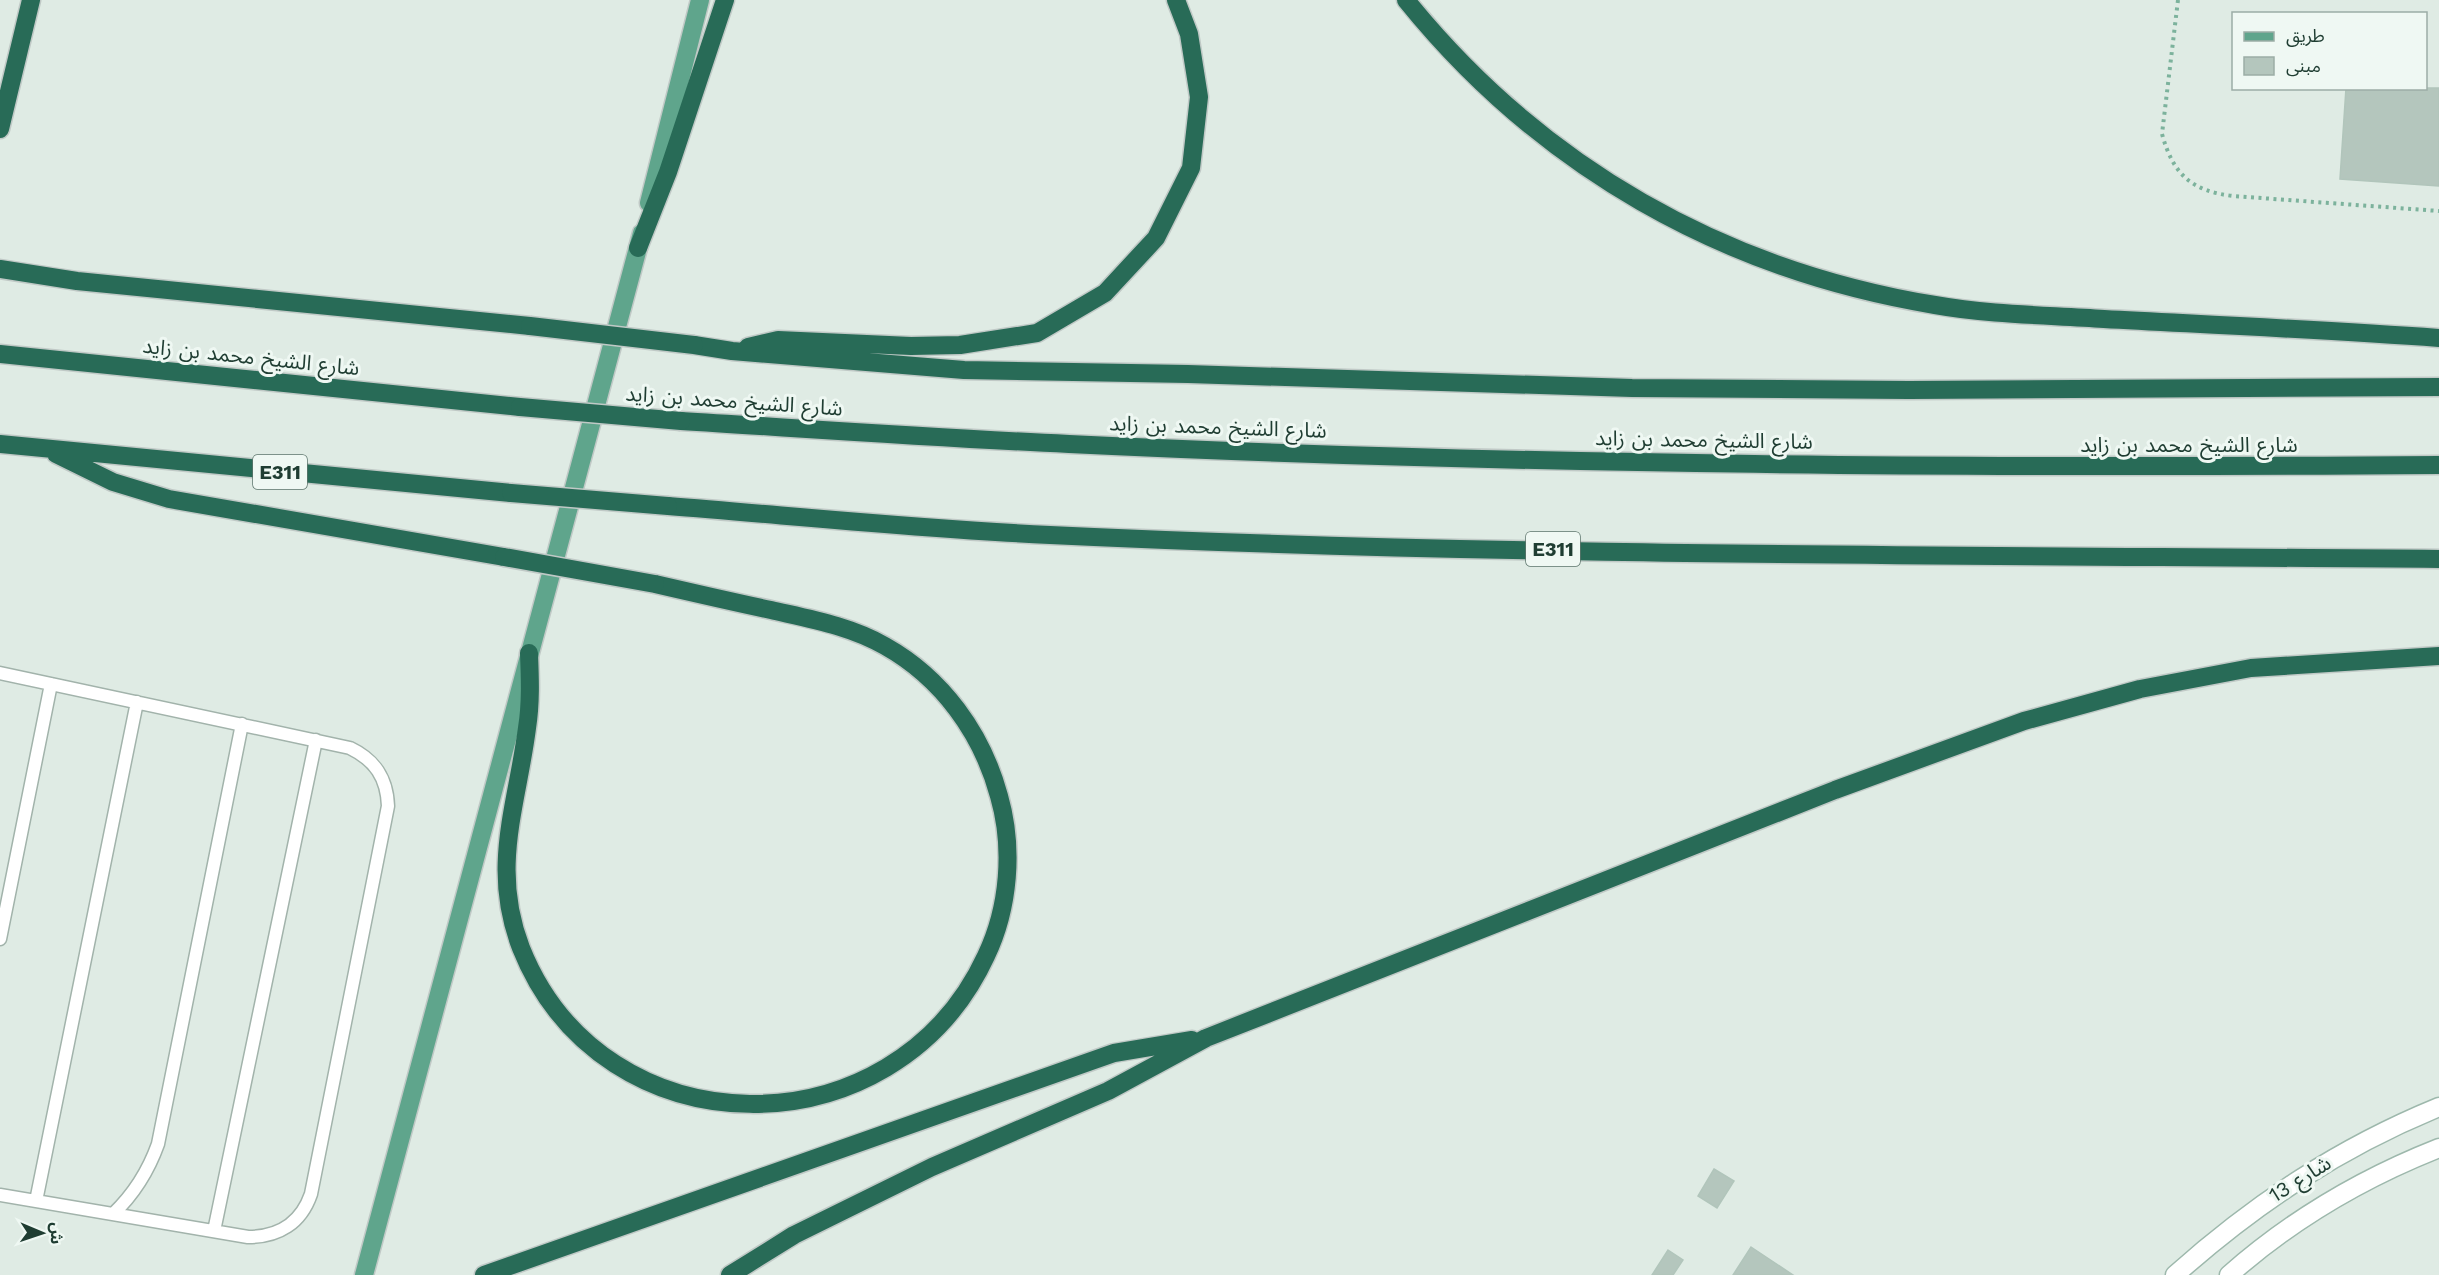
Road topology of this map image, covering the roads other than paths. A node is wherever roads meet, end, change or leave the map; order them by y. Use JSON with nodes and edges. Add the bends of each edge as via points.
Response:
{"nodes":[{"id":1,"x":31,"y":0,"type":"edge"},
{"id":2,"x":700,"y":0,"type":"edge"},
{"id":3,"x":725,"y":0,"type":"edge"},
{"id":4,"x":1176,"y":0,"type":"edge"},
{"id":5,"x":1406,"y":0,"type":"edge"},
{"id":6,"x":0,"y":129,"type":"edge"},
{"id":7,"x":638,"y":248,"type":"junction"},
{"id":8,"x":0,"y":269,"type":"edge"},
{"id":9,"x":2439,"y":338,"type":"edge"},
{"id":10,"x":732,"y":351,"type":"junction"},
{"id":11,"x":0,"y":354,"type":"edge"},
{"id":12,"x":2439,"y":387,"type":"edge"},
{"id":13,"x":0,"y":444,"type":"edge"},
{"id":14,"x":49,"y":451,"type":"junction"},
{"id":15,"x":2439,"y":465,"type":"edge"},
{"id":16,"x":2439,"y":560,"type":"edge"},
{"id":17,"x":529,"y":653,"type":"junction"},
{"id":18,"x":2439,"y":656,"type":"edge"},
{"id":19,"x":0,"y":673,"type":"edge"},
{"id":20,"x":51,"y":684,"type":"junction"},
{"id":21,"x":137,"y":702,"type":"junction"},
{"id":22,"x":242,"y":724,"type":"junction"},
{"id":23,"x":316,"y":740,"type":"junction"},
{"id":24,"x":0,"y":939,"type":"edge"},
{"id":25,"x":1206,"y":1038,"type":"junction"},
{"id":26,"x":2439,"y":1107,"type":"edge"},
{"id":27,"x":2439,"y":1148,"type":"edge"},
{"id":28,"x":0,"y":1195,"type":"edge"},
{"id":29,"x":36,"y":1202,"type":"junction"},
{"id":30,"x":113,"y":1214,"type":"junction"},
{"id":31,"x":214,"y":1231,"type":"junction"},
{"id":32,"x":364,"y":1275,"type":"edge"},
{"id":33,"x":484,"y":1275,"type":"edge"},
{"id":34,"x":730,"y":1275,"type":"edge"},
{"id":35,"x":2175,"y":1275,"type":"edge"},
{"id":36,"x":2229,"y":1275,"type":"edge"}],
"edges":[{"from":1,"to":6,"type":"highway"},
{"from":2,"to":7,"type":"main road"},
{"from":3,"to":7,"type":"highway","via":[[668,172]]},
{"from":4,"to":10,"type":"highway","via":[[1189,34],[1199,98],[1191,168],[1156,238],[1105,293],[1037,333],[960,345],[778,340]]},
{"from":5,"to":9,"type":"highway","via":[[1494,96],[1614,187],[1681,224],[1804,274],[1892,297],[1981,311]]},
{"from":7,"to":17,"type":"main road"},
{"from":8,"to":10,"type":"highway","bridge":true,"via":[[77,281],[530,326]]},
{"from":10,"to":12,"type":"highway","via":[[964,370],[1610,388]]},
{"from":11,"to":15,"type":"highway","name":"شارع الشيخ محمد بن زايد","bridge":true,"via":[[681,421],[1070,444],[1713,464],[2052,468]]},
{"from":13,"to":14,"type":"highway","number":"E311"},
{"from":14,"to":16,"type":"highway","number":"E311","bridge":true,"via":[[511,493],[1047,535],[1704,553]]},
{"from":14,"to":17,"type":"highway","bridge":true,"via":[[113,482],[169,499],[655,584],[852,630],[883,645],[913,664],[961,714],[980,743],[1003,809],[1007,843],[1003,907],[995,938],[978,975],[955,1009],[927,1039],[885,1069],[820,1097],[780,1104],[739,1105],[699,1099],[633,1075],[603,1056],[554,1007],[520,945],[511,911],[506,841],[527,731]]},
{"from":17,"to":32,"type":"main road"},
{"from":18,"to":25,"type":"highway","via":[[2251,668],[2140,689],[2024,721],[1824,795]]},
{"from":19,"to":20,"type":"lane"},
{"from":20,"to":21,"type":"lane"},
{"from":20,"to":24,"type":"lane"},
{"from":21,"to":22,"type":"lane"},
{"from":21,"to":29,"type":"lane"},
{"from":22,"to":23,"type":"lane"},
{"from":22,"to":30,"type":"lane","via":[[158,1144],[136,1189]]},
{"from":23,"to":31,"type":"lane"},
{"from":23,"to":31,"type":"lane","via":[[350,748],[371,761],[384,782],[388,806],[314,1181],[304,1210],[282,1230],[260,1237]]},
{"from":25,"to":33,"type":"highway","via":[[1114,1053]]},
{"from":25,"to":34,"type":"highway","via":[[1108,1091],[932,1167],[794,1235]]},
{"from":26,"to":35,"type":"street","name":"شارع 13","via":[[2347,1150],[2295,1180],[2256,1207]]},
{"from":27,"to":36,"type":"street","name":"شارع 13","via":[[2351,1189],[2295,1224]]},
{"from":28,"to":29,"type":"lane"},
{"from":29,"to":30,"type":"lane"},
{"from":30,"to":31,"type":"lane"}]}
